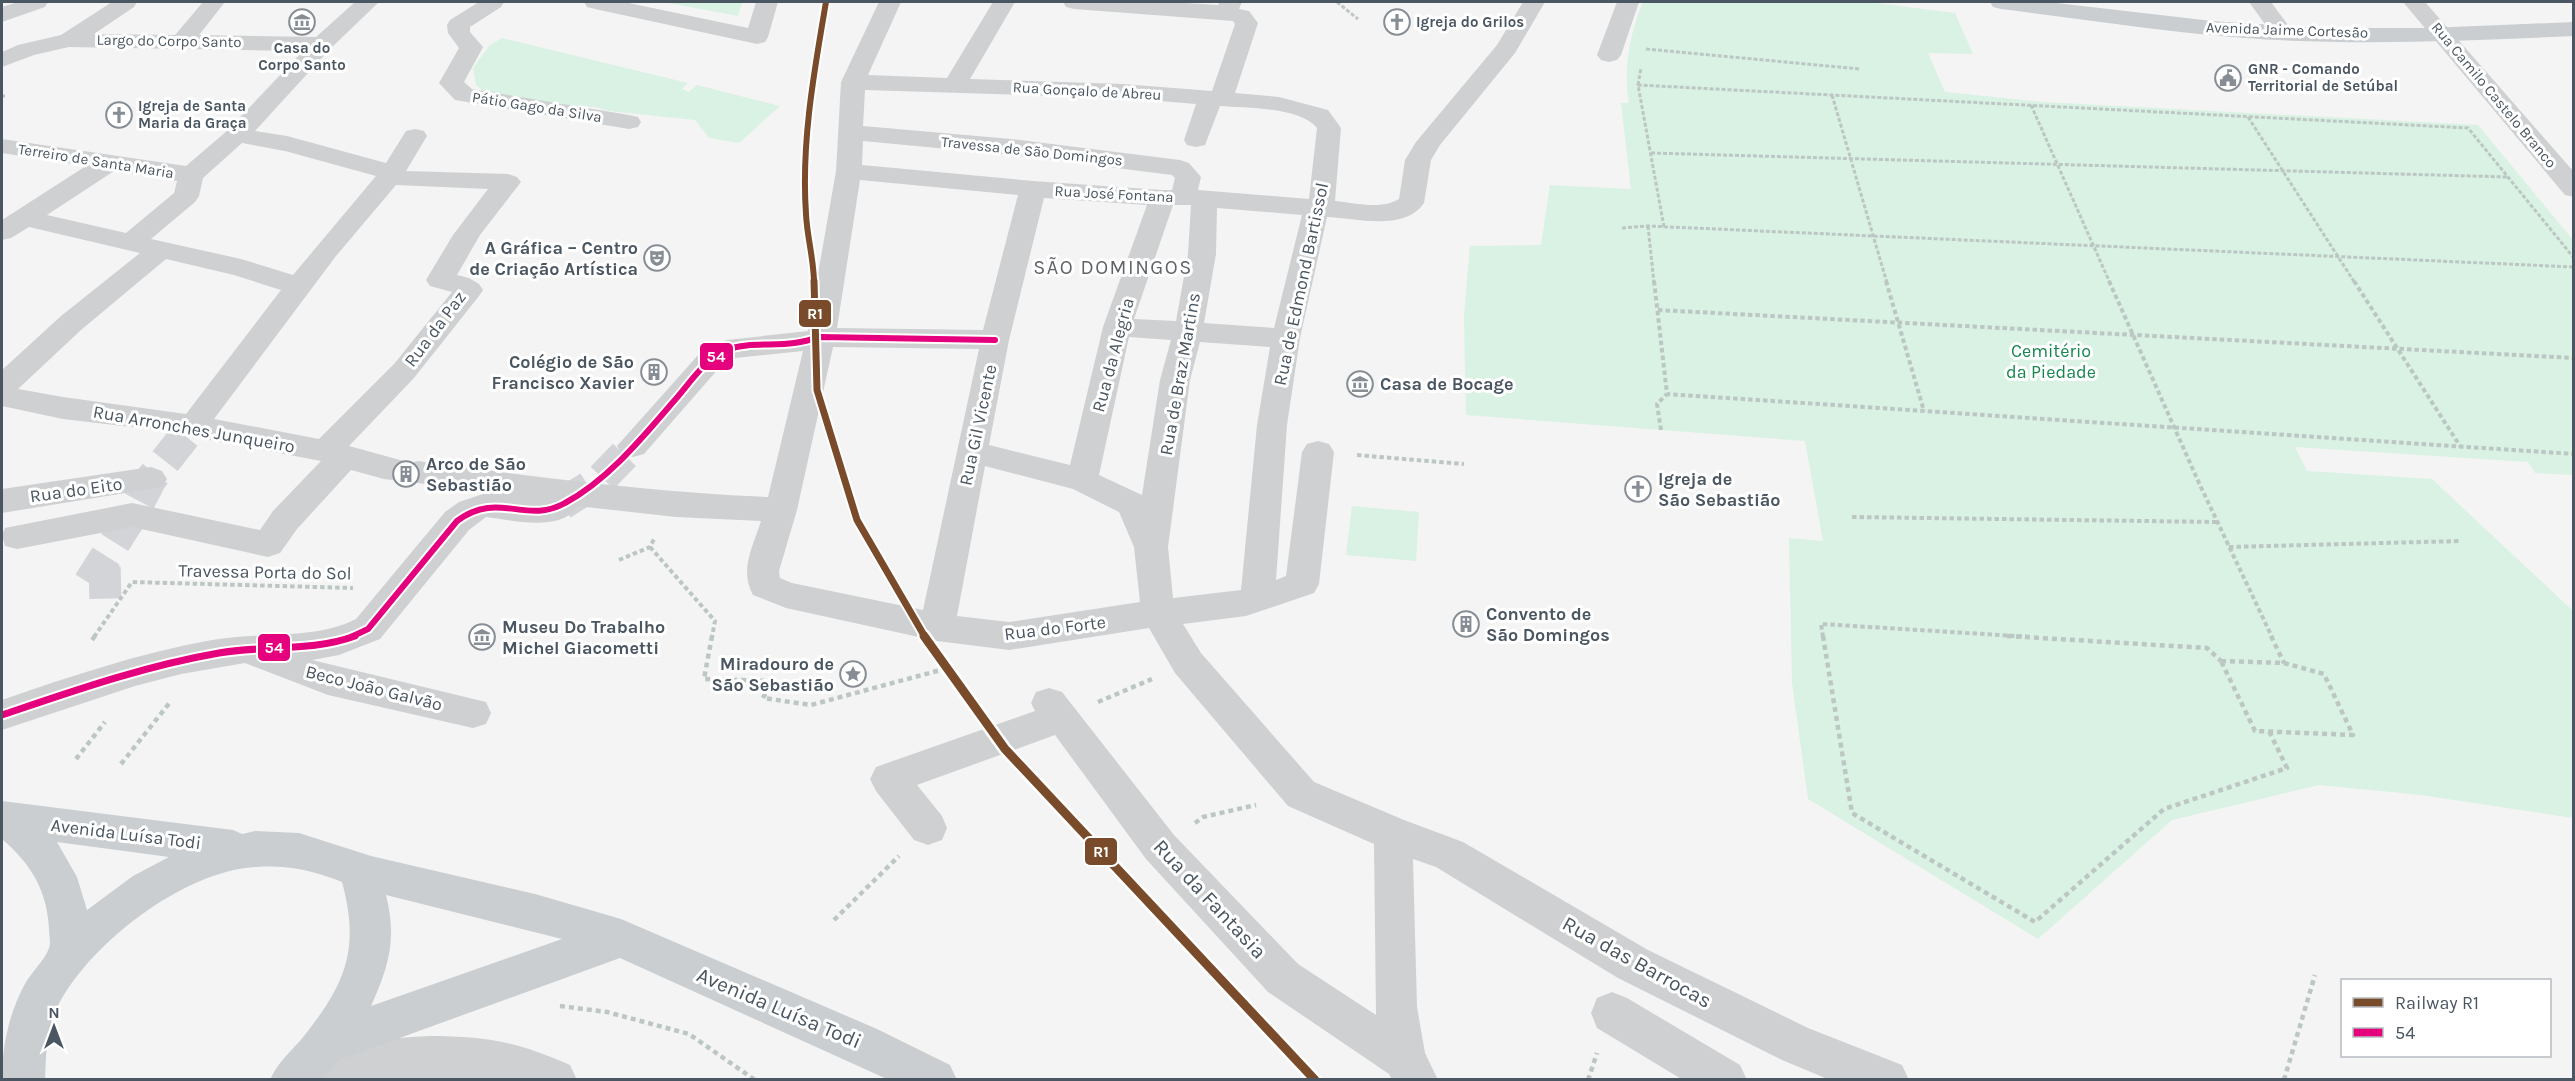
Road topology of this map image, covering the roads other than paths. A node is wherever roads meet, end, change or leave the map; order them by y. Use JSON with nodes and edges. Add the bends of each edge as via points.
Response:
{"nodes":[{"id":1,"x":37,"y":2,"type":"edge"},
{"id":2,"x":126,"y":2,"type":"edge"},
{"id":3,"x":214,"y":2,"type":"edge"},
{"id":4,"x":368,"y":2,"type":"edge"},
{"id":5,"x":493,"y":2,"type":"edge"},
{"id":6,"x":595,"y":2,"type":"edge"},
{"id":7,"x":767,"y":2,"type":"edge"},
{"id":8,"x":890,"y":2,"type":"edge"},
{"id":9,"x":1004,"y":2,"type":"edge"},
{"id":10,"x":1074,"y":2,"type":"edge"},
{"id":11,"x":1534,"y":2,"type":"edge"},
{"id":12,"x":1628,"y":2,"type":"edge"},
{"id":13,"x":2001,"y":2,"type":"edge"},
{"id":14,"x":2260,"y":2,"type":"edge"},
{"id":15,"x":2414,"y":2,"type":"edge"},
{"id":16,"x":1229,"y":7,"type":"edge"},
{"id":17,"x":2,"y":15,"type":"edge"},
{"id":18,"x":2574,"y":28,"type":"edge"},
{"id":19,"x":2283,"y":33,"type":"junction"},
{"id":20,"x":2441,"y":33,"type":"junction"},
{"id":21,"x":60,"y":41,"type":"junction"},
{"id":22,"x":182,"y":41,"type":"junction"},
{"id":23,"x":322,"y":44,"type":"junction"},
{"id":24,"x":1610,"y":55,"type":"dead end"},
{"id":25,"x":2,"y":60,"type":"edge"},
{"id":26,"x":853,"y":82,"type":"junction"},
{"id":27,"x":955,"y":84,"type":"junction"},
{"id":28,"x":1215,"y":99,"type":"junction"},
{"id":29,"x":1319,"y":115,"type":"joint"},
{"id":30,"x":629,"y":122,"type":"dead end"},
{"id":31,"x":851,"y":132,"type":"junction"},
{"id":32,"x":237,"y":135,"type":"junction"},
{"id":33,"x":415,"y":136,"type":"dead end"},
{"id":34,"x":1196,"y":140,"type":"dead end"},
{"id":35,"x":2,"y":146,"type":"edge"},
{"id":36,"x":107,"y":164,"type":"junction"},
{"id":37,"x":849,"y":171,"type":"junction"},
{"id":38,"x":392,"y":174,"type":"junction"},
{"id":39,"x":191,"y":175,"type":"junction"},
{"id":40,"x":2571,"y":184,"type":"edge"},
{"id":41,"x":1033,"y":189,"type":"junction"},
{"id":42,"x":1183,"y":199,"type":"junction"},
{"id":43,"x":1321,"y":207,"type":"junction"},
{"id":44,"x":26,"y":218,"type":"junction"},
{"id":45,"x":2,"y":232,"type":"edge"},
{"id":46,"x":130,"y":243,"type":"junction"},
{"id":47,"x":160,"y":250,"type":"junction"},
{"id":48,"x":298,"y":286,"type":"junction"},
{"id":49,"x":1117,"y":327,"type":"junction"},
{"id":50,"x":1187,"y":333,"type":"junction"},
{"id":51,"x":821,"y":337,"type":"junction"},
{"id":52,"x":1286,"y":338,"type":"junction"},
{"id":53,"x":995,"y":340,"type":"junction"},
{"id":54,"x":2,"y":386,"type":"edge"},
{"id":55,"x":2,"y":396,"type":"edge"},
{"id":56,"x":192,"y":427,"type":"junction"},
{"id":57,"x":633,"y":446,"type":"tunnel mouth"},
{"id":58,"x":973,"y":452,"type":"junction"},
{"id":59,"x":1318,"y":452,"type":"dead end"},
{"id":60,"x":336,"y":454,"type":"junction"},
{"id":61,"x":151,"y":479,"type":"dead end"},
{"id":62,"x":1082,"y":480,"type":"junction"},
{"id":63,"x":2,"y":501,"type":"edge"},
{"id":64,"x":562,"y":504,"type":"tunnel mouth"},
{"id":65,"x":781,"y":510,"type":"junction"},
{"id":66,"x":16,"y":537,"type":"dead end"},
{"id":67,"x":1151,"y":547,"type":"junction"},
{"id":68,"x":1257,"y":599,"type":"junction"},
{"id":69,"x":1158,"y":613,"type":"junction"},
{"id":70,"x":937,"y":627,"type":"junction"},
{"id":71,"x":243,"y":649,"type":"junction"},
{"id":72,"x":473,"y":713,"type":"dead end"},
{"id":73,"x":2,"y":715,"type":"edge"},
{"id":74,"x":3,"y":818,"type":"edge"},
{"id":75,"x":928,"y":828,"type":"road end"},
{"id":76,"x":1393,"y":834,"type":"junction"},
{"id":77,"x":247,"y":850,"type":"junction"},
{"id":78,"x":359,"y":870,"type":"junction"},
{"id":79,"x":621,"y":938,"type":"junction"},
{"id":80,"x":70,"y":953,"type":"junction"},
{"id":81,"x":1612,"y":1013,"type":"dead end"},
{"id":82,"x":327,"y":1043,"type":"junction"},
{"id":83,"x":1410,"y":1070,"type":"edge"},
{"id":84,"x":525,"y":1074,"type":"edge"},
{"id":85,"x":296,"y":1077,"type":"edge"},
{"id":86,"x":23,"y":1080,"type":"edge"},
{"id":87,"x":935,"y":1080,"type":"edge"},
{"id":88,"x":1725,"y":1080,"type":"edge"},
{"id":89,"x":1887,"y":1080,"type":"edge"}],
"edges":[{"from":1,"to":17,"type":"street"},
{"from":2,"to":21,"type":"street"},
{"from":3,"to":22,"type":"street"},
{"from":4,"to":23,"type":"street"},
{"from":5,"to":30,"type":"street","name":"Pátio Gago da Silva","via":[[458,25],[459,33],[471,47],[451,83],[464,95]]},
{"from":6,"to":7,"type":"street","via":[[757,37]]},
{"from":8,"to":26,"type":"street"},
{"from":9,"to":27,"type":"street"},
{"from":10,"to":16,"type":"street"},
{"from":11,"to":43,"type":"street","name":"Rua José Fontana","via":[[1507,48],[1429,142],[1418,160],[1411,203],[1398,211],[1380,213]]},
{"from":12,"to":24,"type":"street"},
{"from":13,"to":19,"type":"main road","name":"Avenida Jaime Cortesão","via":[[2179,26]]},
{"from":14,"to":19,"type":"street"},
{"from":15,"to":20,"type":"street","name":"Rua Camilo Castelo Branco"},
{"from":16,"to":28,"type":"street","via":[[1247,23]]},
{"from":18,"to":20,"type":"main road","name":"Avenida Jaime Cortesão"},
{"from":19,"to":20,"type":"main road","name":"Avenida Jaime Cortesão"},
{"from":20,"to":40,"type":"street","name":"Rua Camilo Castelo Branco"},
{"from":21,"to":22,"type":"street","name":"Largo do Corpo Santo"},
{"from":21,"to":25,"type":"street"},
{"from":22,"to":23,"type":"street","name":"Largo do Corpo Santo"},
{"from":23,"to":32,"type":"street"},
{"from":26,"to":27,"type":"street","name":"Rua Gonçalo de Abreu"},
{"from":26,"to":31,"type":"street"},
{"from":27,"to":28,"type":"street","name":"Rua Gonçalo de Abreu"},
{"from":28,"to":29,"type":"street","name":"Rua Gonçalo de Abreu","via":[[1279,104]]},
{"from":28,"to":34,"type":"street"},
{"from":29,"to":43,"type":"street","name":"Rua de Edmond Bartissol","via":[[1329,129]]},
{"from":31,"to":37,"type":"street"},
{"from":31,"to":42,"type":"street","name":"Travessa de São Domingos","via":[[1180,168],[1188,177]]},
{"from":32,"to":38,"type":"street","via":[[287,144]]},
{"from":32,"to":39,"type":"street"},
{"from":33,"to":38,"type":"street"},
{"from":35,"to":36,"type":"street","name":"Terreiro de Santa Maria"},
{"from":36,"to":39,"type":"street","name":"Terreiro de Santa Maria"},
{"from":36,"to":44,"type":"street"},
{"from":37,"to":41,"type":"street","name":"Rua José Fontana"},
{"from":37,"to":51,"type":"street"},
{"from":38,"to":48,"type":"street"},
{"from":38,"to":60,"type":"street","name":"Rua da Paz","via":[[402,179],[508,182],[479,217],[440,280],[469,290]]},
{"from":39,"to":46,"type":"street","via":[[186,196]]},
{"from":41,"to":42,"type":"street","name":"Rua José Fontana"},
{"from":41,"to":53,"type":"street","name":"Rua Gil Vicente"},
{"from":42,"to":43,"type":"street","name":"Rua José Fontana"},
{"from":42,"to":49,"type":"street","name":"Rua da Alegria"},
{"from":42,"to":50,"type":"street","name":"Rua de Braz Martins","via":[[1202,254]]},
{"from":43,"to":52,"type":"street","name":"Rua de Edmond Bartissol","via":[[1314,216]]},
{"from":44,"to":45,"type":"street"},
{"from":44,"to":46,"type":"street"},
{"from":46,"to":47,"type":"street"},
{"from":47,"to":48,"type":"street","via":[[241,268]]},
{"from":47,"to":54,"type":"street"},
{"from":48,"to":56,"type":"street"},
{"from":49,"to":50,"type":"street"},
{"from":49,"to":62,"type":"street","name":"Rua da Alegria"},
{"from":50,"to":52,"type":"street"},
{"from":50,"to":67,"type":"street","name":"Rua de Braz Martins","via":[[1175,380]]},
{"from":51,"to":53,"type":"street"},
{"from":51,"to":57,"type":"street","via":[[797,344],[727,350],[709,361]]},
{"from":51,"to":65,"type":"street"},
{"from":52,"to":68,"type":"street","name":"Rua de Edmond Bartissol","via":[[1272,425]]},
{"from":53,"to":58,"type":"street","name":"Rua Gil Vicente"},
{"from":55,"to":56,"type":"street","name":"Rua Arronches Junqueiro"},
{"from":56,"to":60,"type":"street","name":"Rua Arronches Junqueiro"},
{"from":58,"to":62,"type":"street"},
{"from":58,"to":70,"type":"street","name":"Rua Gil Vicente"},
{"from":59,"to":68,"type":"street","name":"Rua do Forte","via":[[1302,584]]},
{"from":60,"to":65,"type":"street","name":"Rua Arronches Junqueiro","via":[[401,470],[605,498]]},
{"from":60,"to":66,"type":"street","via":[[268,544],[132,515]]},
{"from":61,"to":63,"type":"street","name":"Rua do Eito"},
{"from":62,"to":67,"type":"street","via":[[1132,504]]},
{"from":64,"to":71,"type":"street","via":[[543,512],[486,505],[470,510],[368,629],[354,638],[308,647]]},
{"from":65,"to":70,"type":"street","name":"Rua do Forte","via":[[762,571],[765,586],[786,595]]},
{"from":67,"to":69,"type":"street"},
{"from":68,"to":69,"type":"street","name":"Rua do Forte"},
{"from":69,"to":70,"type":"street","name":"Rua do Forte","via":[[1001,635]]},
{"from":69,"to":76,"type":"street","name":"Rua das Barrocas","via":[[1188,663],[1301,794]]},
{"from":71,"to":72,"type":"street","name":"Beco João Galvão","via":[[328,680]]},
{"from":71,"to":73,"type":"street","via":[[181,660]]},
{"from":74,"to":77,"type":"main road","name":"Avenida Luísa Todi"},
{"from":74,"to":80,"type":"main road","name":"Avenida Luísa Todi","via":[[42,852],[62,887],[70,914]]},
{"from":75,"to":83,"type":"street","name":"Rua da Fantasia","via":[[889,779],[1055,710],[1160,847],[1283,978]]},
{"from":76,"to":83,"type":"street","via":[[1396,1007]]},
{"from":76,"to":89,"type":"street","name":"Rua das Barrocas","via":[[1449,854],[1633,964],[1787,1040]]},
{"from":77,"to":78,"type":"main road","name":"Avenida Luísa Todi","via":[[289,849]]},
{"from":77,"to":80,"type":"main road","via":[[200,862],[153,884],[109,915]]},
{"from":78,"to":79,"type":"main road","name":"Avenida Luísa Todi","via":[[526,910]]},
{"from":78,"to":82,"type":"main road","via":[[369,907],[371,947],[356,993]]},
{"from":79,"to":82,"type":"main road"},
{"from":79,"to":87,"type":"main road","name":"Avenida Luísa Todi","via":[[879,1051]]},
{"from":80,"to":86,"type":"main road","via":[[41,996],[25,1040]]},
{"from":81,"to":88,"type":"street"},
{"from":82,"to":85,"type":"main road"},
{"from":84,"to":85,"type":"street","via":[[452,1058],[373,1062]]}]}
